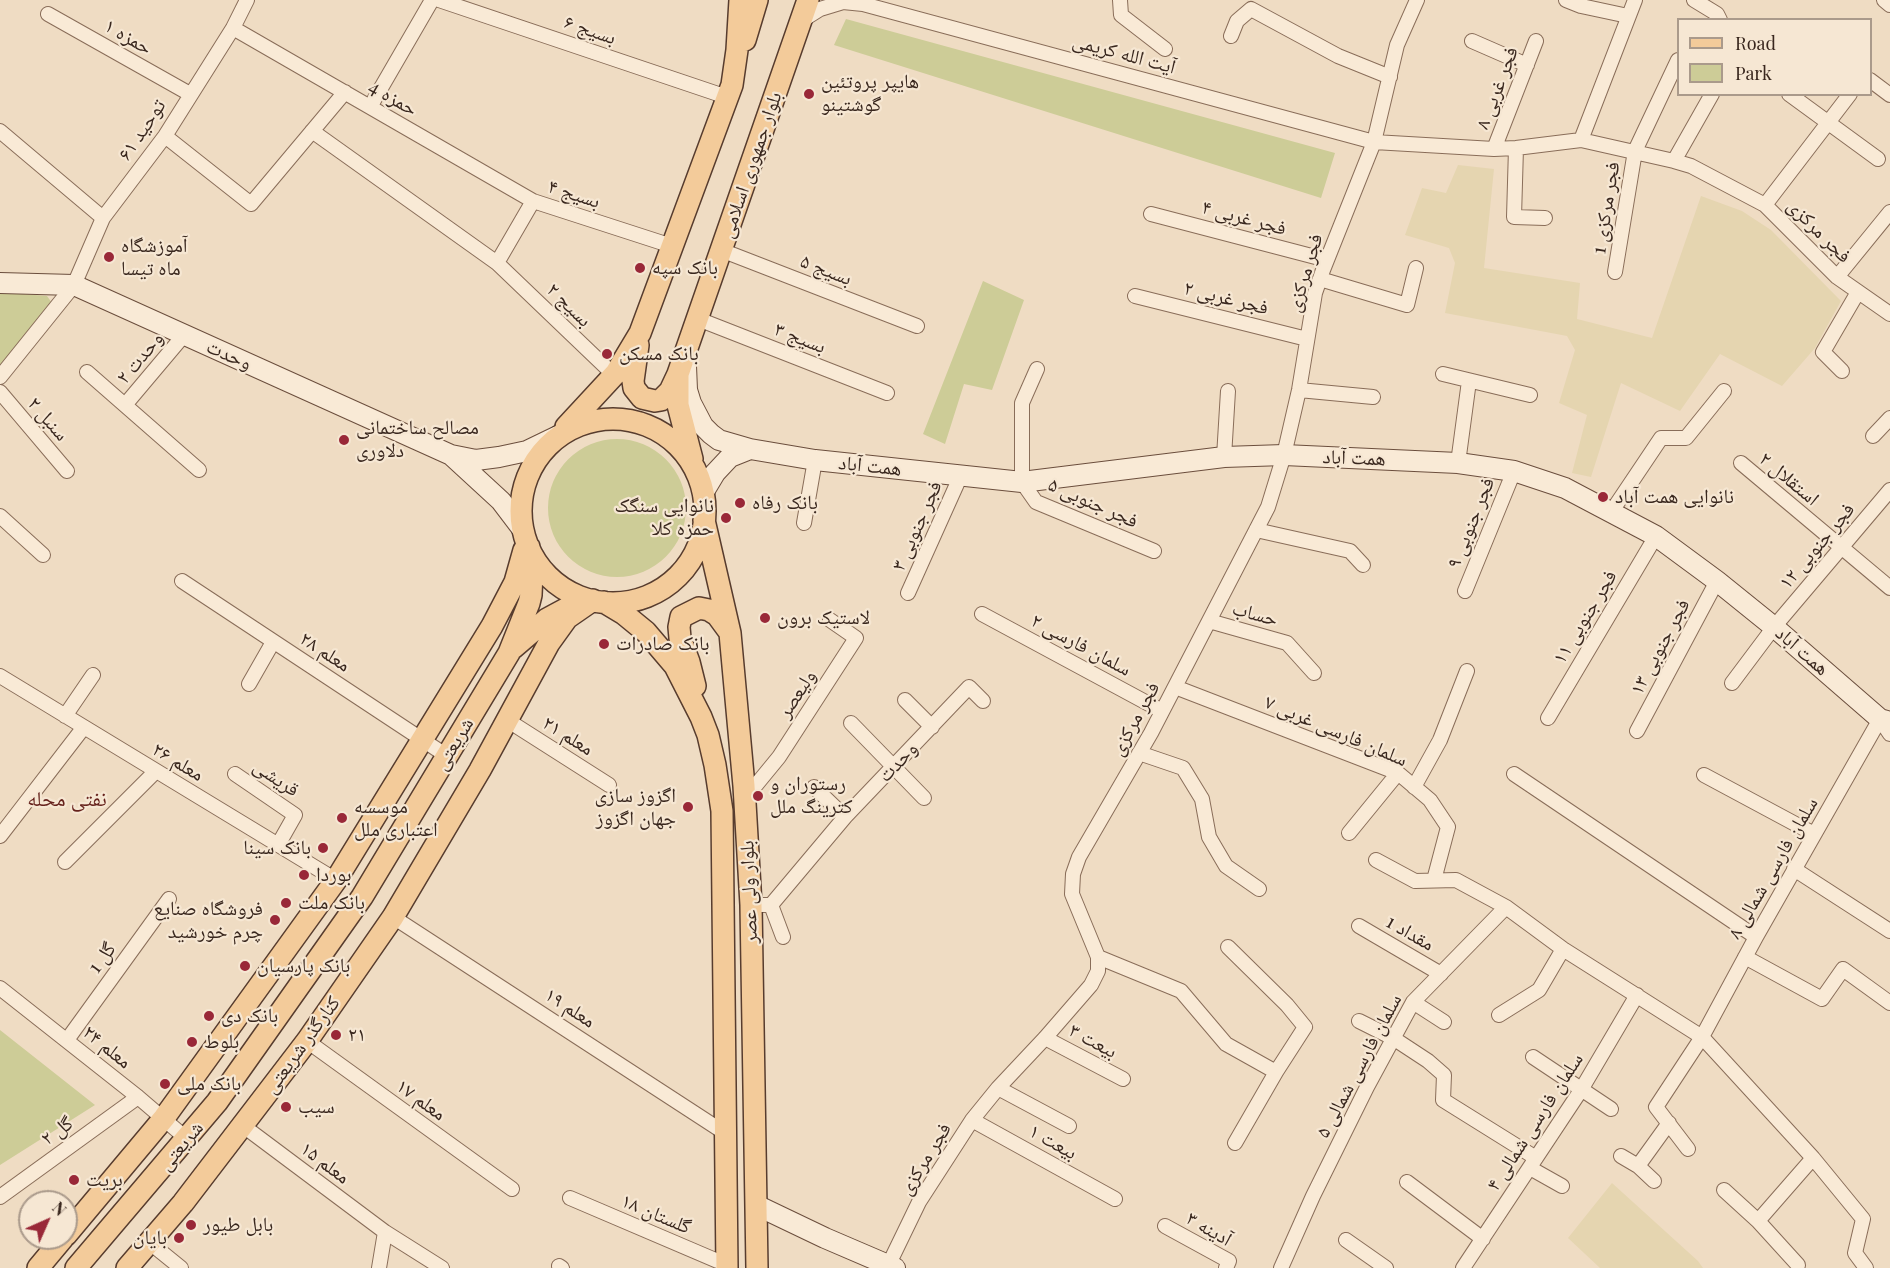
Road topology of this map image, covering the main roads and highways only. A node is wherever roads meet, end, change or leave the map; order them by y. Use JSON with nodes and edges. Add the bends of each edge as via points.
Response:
{"nodes":[{"id":1,"x":740,"y":0,"type":"edge"},
{"id":2,"x":757,"y":0,"type":"edge"},
{"id":3,"x":808,"y":0,"type":"edge"},
{"id":4,"x":730,"y":91,"type":"junction"},
{"id":5,"x":0,"y":283,"type":"edge"},
{"id":6,"x":640,"y":333,"type":"junction"},
{"id":7,"x":682,"y":365,"type":"junction"},
{"id":8,"x":558,"y":436,"type":"junction"},
{"id":9,"x":750,"y":449,"type":"junction"},
{"id":10,"x":451,"y":455,"type":"junction"},
{"id":11,"x":694,"y":468,"type":"junction"},
{"id":12,"x":703,"y":493,"type":"junction"},
{"id":13,"x":704,"y":520,"type":"junction"},
{"id":14,"x":526,"y":538,"type":"junction"},
{"id":15,"x":599,"y":601,"type":"junction"},
{"id":16,"x":730,"y":633,"type":"junction"},
{"id":17,"x":509,"y":653,"type":"junction"},
{"id":18,"x":1887,"y":725,"type":"edge"},
{"id":19,"x":708,"y":735,"type":"junction"},
{"id":20,"x":756,"y":1205,"type":"junction"},
{"id":21,"x":78,"y":1220,"type":"edge"},
{"id":22,"x":53,"y":1250,"type":"edge"},
{"id":23,"x":727,"y":1267,"type":"edge"},
{"id":24,"x":891,"y":1267,"type":"edge"},
{"id":25,"x":38,"y":1268,"type":"edge"},
{"id":26,"x":76,"y":1268,"type":"edge"},
{"id":27,"x":127,"y":1268,"type":"edge"},
{"id":28,"x":757,"y":1268,"type":"edge"}],
"edges":[{"from":1,"to":4,"type":"main road"},
{"from":2,"to":4,"type":"main road"},
{"from":3,"to":7,"type":"main road","name":"بلوار جمهوری اسلامی"},
{"from":4,"to":6,"type":"main road"},
{"from":5,"to":10,"type":"main road","name":"وحدت","via":[[74,285]]},
{"from":6,"to":7,"type":"main road","via":[[633,381],[637,394],[648,400],[661,399],[670,391]]},
{"from":6,"to":8,"type":"main road","via":[[623,364]]},
{"from":7,"to":9,"type":"main road","name":"همت آباد","via":[[687,390],[703,426],[719,440]]},
{"from":7,"to":11,"type":"main road","name":"بلوار جمهوری اسلامی","via":[[678,405]]},
{"from":8,"to":10,"type":"main road","name":"وحدت","via":[[527,451],[500,457],[476,460]]},
{"from":8,"to":11,"type":"main road","via":[[581,424],[607,418],[633,421],[658,430],[679,447]]},
{"from":8,"to":14,"type":"main road","via":[[539,455],[528,474],[521,516]]},
{"from":9,"to":12,"type":"main road","via":[[730,458],[714,473]]},
{"from":9,"to":18,"type":"main road","name":"همت آباد","via":[[815,460],[1022,482],[1224,457],[1284,455],[1458,463],[1514,471],[1565,488],[1656,536],[1774,627]]},
{"from":10,"to":14,"type":"main road","name":"وحدت","via":[[501,501]]},
{"from":11,"to":12,"type":"main road"},
{"from":12,"to":13,"type":"main road"},
{"from":13,"to":15,"type":"main road","via":[[698,545],[685,568],[666,586],[626,602]]},
{"from":13,"to":16,"type":"main road","name":"بلوار ولی عصر"},
{"from":14,"to":15,"type":"main road","via":[[533,557],[563,588]]},
{"from":14,"to":17,"type":"main road","via":[[532,585],[530,603]]},
{"from":14,"to":21,"type":"main road","via":[[515,582],[492,626],[336,880],[164,1118]]},
{"from":15,"to":17,"type":"main road","via":[[579,602],[558,612]]},
{"from":15,"to":19,"type":"main road","name":"بلوار ولی عصر","via":[[624,614],[666,654]]},
{"from":15,"to":27,"type":"main road","name":"کنارگذر شریعتی","via":[[575,611],[559,628],[393,917],[307,1041],[183,1203]]},
{"from":16,"to":19,"type":"main road","via":[[709,610],[699,608],[681,617],[680,638]]},
{"from":16,"to":20,"type":"main road","name":"بلوار ولی عصر","via":[[744,786],[761,905]]},
{"from":17,"to":26,"type":"main road","name":"شریعتی","via":[[362,897],[218,1102]]},
{"from":19,"to":23,"type":"main road","name":"بلوار ولی عصر","via":[[722,811]]},
{"from":20,"to":24,"type":"main road"},
{"from":20,"to":28,"type":"main road","name":"بلوار ولی عصر"},
{"from":22,"to":25,"type":"main road"}]}
